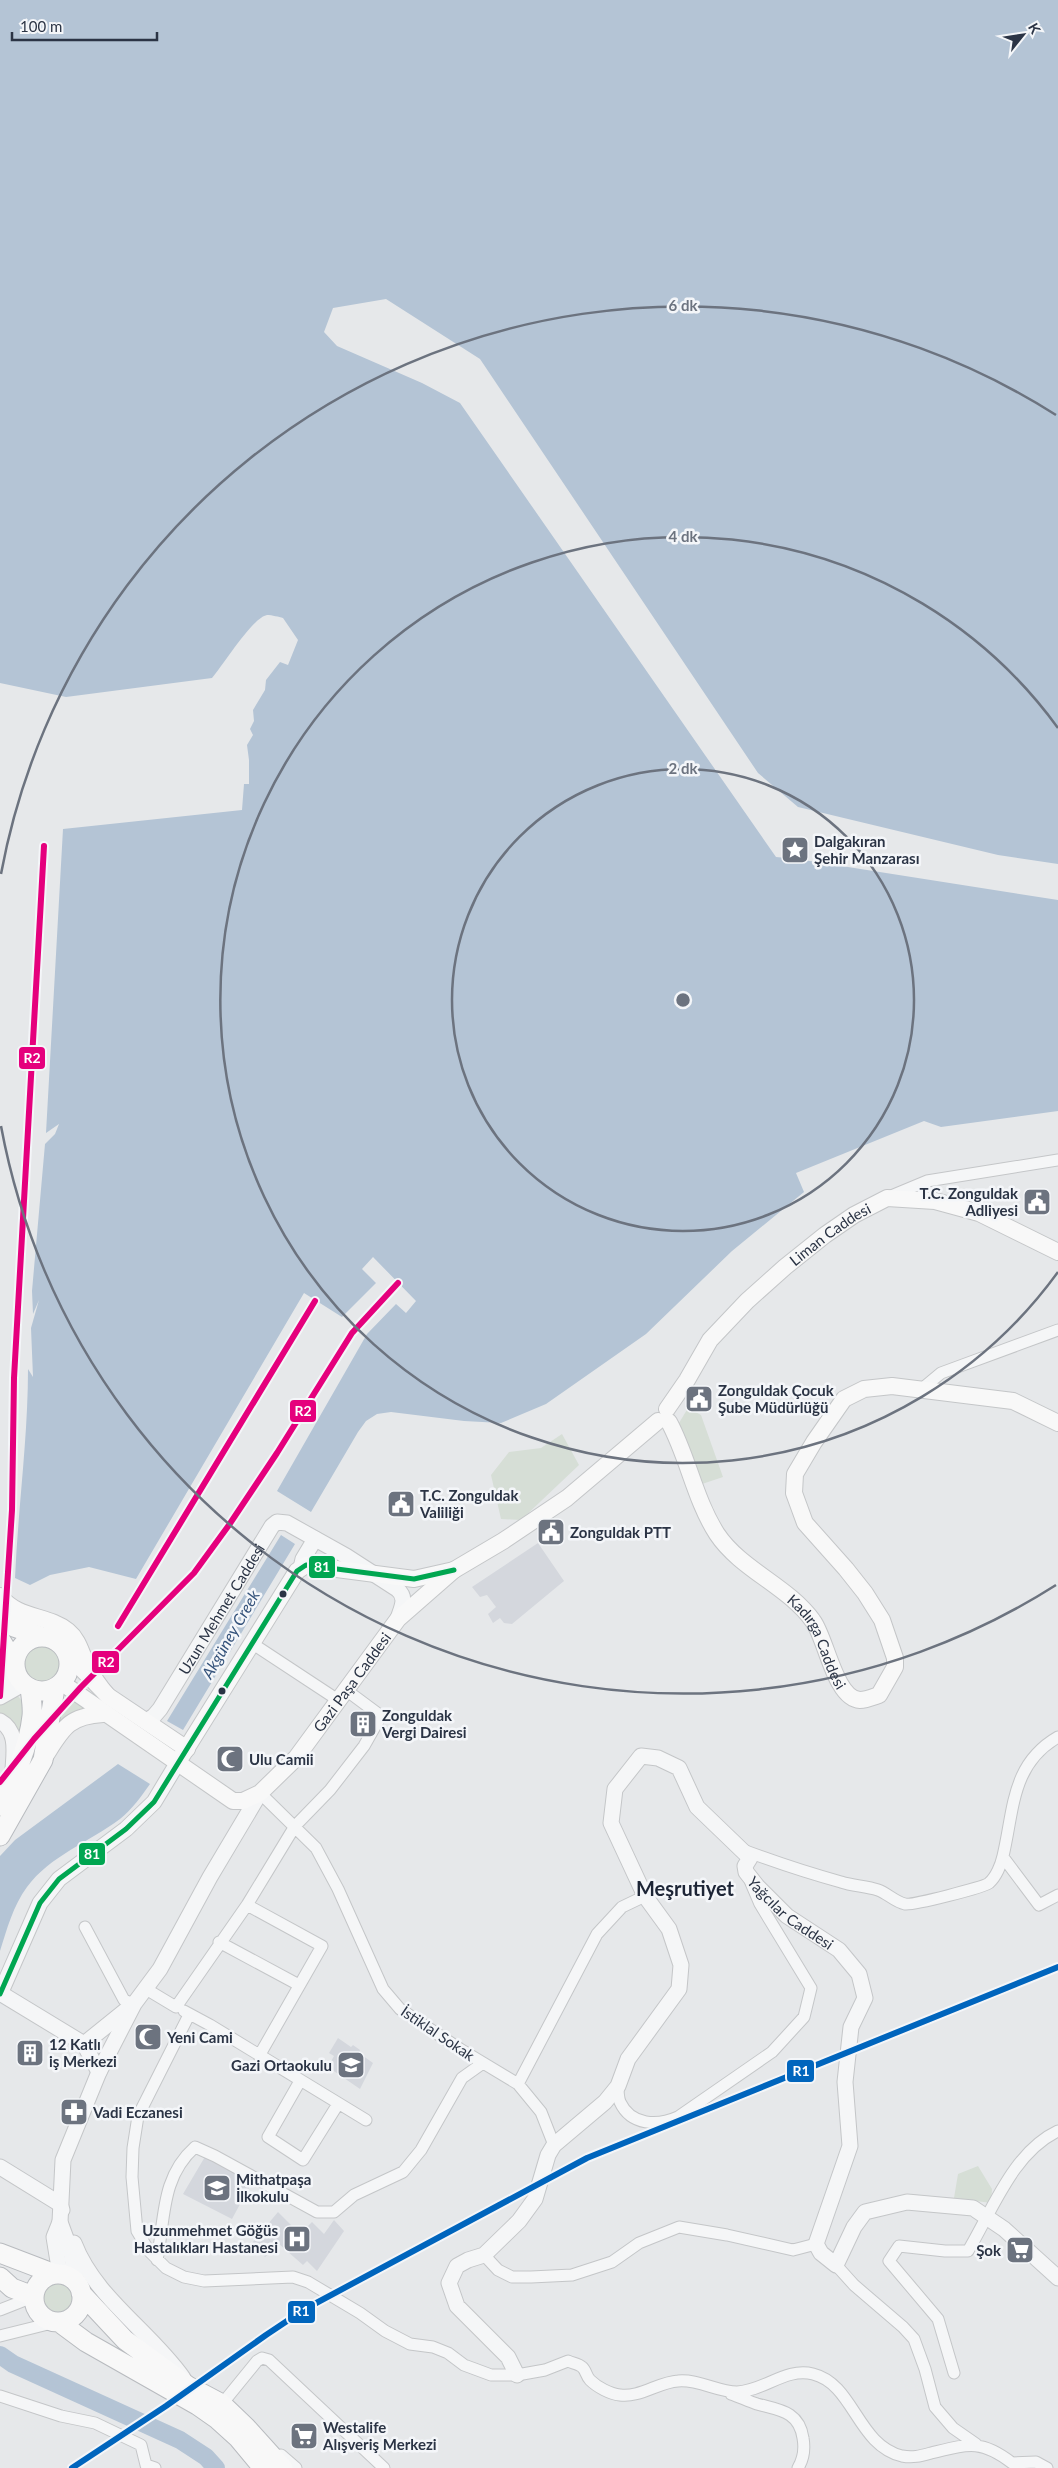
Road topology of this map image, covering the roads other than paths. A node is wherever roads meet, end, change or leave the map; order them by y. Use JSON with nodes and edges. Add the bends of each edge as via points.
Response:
{"nodes":[{"id":1,"x":1058,"y":1160,"type":"edge"},
{"id":2,"x":887,"y":1198,"type":"junction"},
{"id":3,"x":1058,"y":1252,"type":"edge"},
{"id":4,"x":1058,"y":1330,"type":"edge"},
{"id":5,"x":923,"y":1388,"type":"junction"},
{"id":6,"x":665,"y":1417,"type":"junction"},
{"id":7,"x":1058,"y":1423,"type":"edge"},
{"id":8,"x":310,"y":1537,"type":"junction"},
{"id":9,"x":301,"y":1568,"type":"junction"},
{"id":10,"x":454,"y":1570,"type":"junction"},
{"id":11,"x":368,"y":1571,"type":"junction"},
{"id":12,"x":0,"y":1596,"type":"edge"},
{"id":13,"x":0,"y":1612,"type":"edge"},
{"id":14,"x":398,"y":1619,"type":"junction"},
{"id":15,"x":40,"y":1636,"type":"junction"},
{"id":16,"x":0,"y":1639,"type":"edge"},
{"id":17,"x":253,"y":1644,"type":"junction"},
{"id":18,"x":68,"y":1655,"type":"junction"},
{"id":19,"x":21,"y":1676,"type":"junction"},
{"id":20,"x":0,"y":1685,"type":"edge"},
{"id":21,"x":58,"y":1686,"type":"junction"},
{"id":22,"x":342,"y":1695,"type":"junction"},
{"id":23,"x":108,"y":1696,"type":"junction"},
{"id":24,"x":0,"y":1697,"type":"edge"},
{"id":25,"x":104,"y":1714,"type":"junction"},
{"id":26,"x":0,"y":1721,"type":"edge"},
{"id":27,"x":146,"y":1721,"type":"junction"},
{"id":28,"x":1058,"y":1737,"type":"edge"},
{"id":29,"x":182,"y":1756,"type":"junction"},
{"id":30,"x":43,"y":1760,"type":"junction"},
{"id":31,"x":12,"y":1785,"type":"junction"},
{"id":32,"x":260,"y":1793,"type":"junction"},
{"id":33,"x":0,"y":1806,"type":"edge"},
{"id":34,"x":295,"y":1826,"type":"junction"},
{"id":35,"x":0,"y":1836,"type":"edge"},
{"id":36,"x":739,"y":1849,"type":"junction"},
{"id":37,"x":1003,"y":1857,"type":"junction"},
{"id":38,"x":746,"y":1872,"type":"junction"},
{"id":39,"x":1058,"y":1895,"type":"edge"},
{"id":40,"x":645,"y":1896,"type":"junction"},
{"id":41,"x":248,"y":1905,"type":"junction"},
{"id":42,"x":86,"y":1926,"type":"dead end"},
{"id":43,"x":219,"y":1942,"type":"junction"},
{"id":44,"x":299,"y":1985,"type":"junction"},
{"id":45,"x":146,"y":1989,"type":"junction"},
{"id":46,"x":0,"y":1994,"type":"edge"},
{"id":47,"x":134,"y":2004,"type":"junction"},
{"id":48,"x":176,"y":2007,"type":"junction"},
{"id":49,"x":189,"y":2015,"type":"junction"},
{"id":50,"x":84,"y":2044,"type":"junction"},
{"id":51,"x":259,"y":2056,"type":"junction"},
{"id":52,"x":482,"y":2063,"type":"junction"},
{"id":53,"x":100,"y":2072,"type":"junction"},
{"id":54,"x":300,"y":2081,"type":"junction"},
{"id":55,"x":518,"y":2084,"type":"junction"},
{"id":56,"x":618,"y":2086,"type":"junction"},
{"id":57,"x":338,"y":2104,"type":"junction"},
{"id":58,"x":366,"y":2120,"type":"dead end"},
{"id":59,"x":1058,"y":2131,"type":"edge"},
{"id":60,"x":554,"y":2145,"type":"junction"},
{"id":61,"x":0,"y":2167,"type":"edge"},
{"id":62,"x":60,"y":2204,"type":"junction"},
{"id":63,"x":988,"y":2218,"type":"junction"},
{"id":64,"x":60,"y":2222,"type":"junction"},
{"id":65,"x":816,"y":2244,"type":"junction"},
{"id":66,"x":0,"y":2253,"type":"edge"},
{"id":67,"x":484,"y":2255,"type":"junction"},
{"id":68,"x":158,"y":2260,"type":"junction"},
{"id":69,"x":836,"y":2265,"type":"junction"},
{"id":70,"x":57,"y":2274,"type":"junction"},
{"id":71,"x":0,"y":2277,"type":"edge"},
{"id":72,"x":1058,"y":2278,"type":"edge"},
{"id":73,"x":79,"y":2289,"type":"junction"},
{"id":74,"x":33,"y":2296,"type":"junction"},
{"id":75,"x":0,"y":2310,"type":"edge"},
{"id":76,"x":58,"y":2322,"type":"junction"},
{"id":77,"x":0,"y":2336,"type":"edge"},
{"id":78,"x":954,"y":2374,"type":"dead end"},
{"id":79,"x":517,"y":2375,"type":"junction"},
{"id":80,"x":188,"y":2386,"type":"junction"},
{"id":81,"x":718,"y":2388,"type":"junction"},
{"id":82,"x":0,"y":2396,"type":"edge"},
{"id":83,"x":216,"y":2406,"type":"junction"},
{"id":84,"x":246,"y":2427,"type":"junction"},
{"id":85,"x":976,"y":2444,"type":"junction"},
{"id":86,"x":155,"y":2468,"type":"edge"},
{"id":87,"x":264,"y":2468,"type":"edge"},
{"id":88,"x":283,"y":2468,"type":"edge"},
{"id":89,"x":296,"y":2468,"type":"edge"},
{"id":90,"x":384,"y":2468,"type":"edge"},
{"id":91,"x":798,"y":2468,"type":"edge"},
{"id":92,"x":1047,"y":2468,"type":"edge"}],
"edges":[{"from":1,"to":2,"type":"street","name":"Liman Caddesi","via":[[927,1181]]},
{"from":2,"to":3,"type":"main road","via":[[935,1201],[979,1213]]},
{"from":2,"to":6,"type":"main road","name":"Liman Caddesi","via":[[825,1235],[747,1301],[710,1340]]},
{"from":4,"to":5,"type":"street","via":[[941,1373]]},
{"from":5,"to":6,"type":"main road","name":"Kadırga Caddesi","via":[[892,1386],[864,1389],[844,1399],[795,1474],[794,1493],[805,1524],[865,1593],[882,1620],[895,1658],[895,1667],[879,1695],[859,1700],[842,1687],[815,1623],[804,1609],[733,1552],[717,1534]]},
{"from":5,"to":7,"type":"main road","name":"Kadırga Caddesi","via":[[1013,1401]]},
{"from":6,"to":10,"type":"main road","name":"Gazi Paşa Caddesi","via":[[567,1498]]},
{"from":8,"to":9,"type":"street"},
{"from":8,"to":11,"type":"street","name":"Uzun Mehmet Caddesi"},
{"from":8,"to":27,"type":"street","name":"Uzun Mehmet Caddesi","via":[[287,1523],[277,1522],[272,1526],[160,1709]]},
{"from":9,"to":11,"type":"main road","via":[[306,1565]]},
{"from":9,"to":17,"type":"main road"},
{"from":10,"to":11,"type":"main road","via":[[414,1578]]},
{"from":10,"to":14,"type":"main road","name":"Gazi Paşa Caddesi"},
{"from":11,"to":14,"type":"street","name":"Uzun Mehmet Caddesi","via":[[401,1592],[404,1600]]},
{"from":12,"to":23,"type":"main road","via":[[12,1608],[69,1632],[77,1641],[97,1684]]},
{"from":13,"to":15,"type":"highway","via":[[14,1627]]},
{"from":14,"to":22,"type":"main road","name":"Gazi Paşa Caddesi"},
{"from":15,"to":18,"type":"highway","via":[[58,1641]]},
{"from":15,"to":19,"type":"highway","via":[[25,1641],[16,1654]]},
{"from":16,"to":19,"type":"highway"},
{"from":17,"to":22,"type":"street"},
{"from":17,"to":29,"type":"main road"},
{"from":18,"to":21,"type":"highway","via":[[69,1670]]},
{"from":18,"to":23,"type":"main road"},
{"from":19,"to":20,"type":"street"},
{"from":19,"to":21,"type":"highway","via":[[38,1691]]},
{"from":19,"to":24,"type":"street"},
{"from":19,"to":31,"type":"highway","via":[[32,1716]]},
{"from":21,"to":25,"type":"main road"},
{"from":21,"to":30,"type":"highway"},
{"from":22,"to":32,"type":"main road","name":"Gazi Paşa Caddesi","via":[[296,1758]]},
{"from":22,"to":34,"type":"street","via":[[381,1716],[364,1746],[330,1790]]},
{"from":23,"to":27,"type":"main road"},
{"from":25,"to":29,"type":"main road"},
{"from":25,"to":30,"type":"main road","via":[[85,1715],[71,1721]]},
{"from":26,"to":31,"type":"street","via":[[6,1724],[15,1746]]},
{"from":27,"to":29,"type":"main road"},
{"from":28,"to":37,"type":"street","name":"Yağcılar Caddesi","via":[[1028,1762],[1021,1775]]},
{"from":29,"to":32,"type":"main road","via":[[233,1800],[243,1801]]},
{"from":29,"to":46,"type":"street","via":[[154,1802],[126,1829],[58,1879],[40,1903]]},
{"from":30,"to":35,"type":"highway"},
{"from":31,"to":33,"type":"highway"},
{"from":32,"to":34,"type":"street","name":"İstiklal Sokak"},
{"from":32,"to":45,"type":"street","name":"Gazi Paşa Caddesi"},
{"from":34,"to":41,"type":"street"},
{"from":34,"to":52,"type":"street","name":"İstiklal Sokak","via":[[316,1848],[383,1988],[400,2009]]},
{"from":36,"to":37,"type":"street","name":"Yağcılar Caddesi","via":[[843,1883],[878,1890],[905,1905],[922,1904],[988,1884],[996,1875]]},
{"from":36,"to":38,"type":"street","name":"Yağcılar Caddesi","via":[[750,1858],[745,1866]]},
{"from":36,"to":40,"type":"street","via":[[697,1807],[679,1768],[658,1758],[641,1756],[616,1788],[611,1823]]},
{"from":37,"to":39,"type":"street","via":[[1039,1905]]},
{"from":38,"to":56,"type":"street","via":[[760,1904],[811,1988],[804,2017],[772,2052],[678,2117],[664,2123],[647,2124],[629,2113],[620,2102]]},
{"from":38,"to":65,"type":"street","name":"Yağcılar Caddesi","via":[[787,1916],[839,1950],[858,1974],[865,1998],[851,2027],[845,2082],[850,2146]]},
{"from":40,"to":55,"type":"street","via":[[622,1907],[598,1934]]},
{"from":40,"to":56,"type":"street","via":[[669,1929],[681,1965],[679,1989],[628,2059]]},
{"from":41,"to":43,"type":"street"},
{"from":41,"to":44,"type":"street","via":[[322,1946]]},
{"from":42,"to":47,"type":"street","via":[[124,2000]]},
{"from":43,"to":44,"type":"street"},
{"from":43,"to":48,"type":"street"},
{"from":44,"to":51,"type":"street"},
{"from":45,"to":47,"type":"street","name":"Gazi Paşa Caddesi"},
{"from":45,"to":48,"type":"street"},
{"from":46,"to":50,"type":"street"},
{"from":47,"to":50,"type":"street"},
{"from":47,"to":53,"type":"street","name":"Gazi Paşa Caddesi"},
{"from":48,"to":49,"type":"street"},
{"from":49,"to":51,"type":"street"},
{"from":49,"to":68,"type":"street","via":[[138,2116],[134,2134],[132,2177],[137,2231]]},
{"from":50,"to":53,"type":"street"},
{"from":51,"to":54,"type":"street"},
{"from":52,"to":55,"type":"street","name":"İstiklal Sokak"},
{"from":52,"to":68,"type":"street","via":[[462,2078],[421,2150],[403,2172],[354,2195],[334,2212],[317,2212],[195,2147],[179,2163],[168,2188]]},
{"from":53,"to":62,"type":"street","name":"Gazi Paşa Caddesi","via":[[63,2160]]},
{"from":54,"to":57,"type":"street"},
{"from":54,"to":57,"type":"street","via":[[268,2137],[302,2160]]},
{"from":55,"to":60,"type":"street","name":"İstiklal Sokak","via":[[541,2112]]},
{"from":56,"to":60,"type":"street","via":[[589,2117]]},
{"from":57,"to":58,"type":"street"},
{"from":59,"to":63,"type":"street","via":[[1043,2138],[1022,2160]]},
{"from":60,"to":67,"type":"street","via":[[535,2199],[503,2239]]},
{"from":61,"to":62,"type":"street"},
{"from":62,"to":64,"type":"street","name":"Gazi Paşa Caddesi"},
{"from":62,"to":80,"type":"street","via":[[78,2252],[98,2286],[160,2350]]},
{"from":63,"to":69,"type":"street","via":[[973,2208],[907,2202],[865,2212]]},
{"from":63,"to":72,"type":"street"},
{"from":63,"to":78,"type":"street","via":[[968,2251],[898,2246],[889,2261],[938,2319]]},
{"from":64,"to":70,"type":"street","via":[[54,2237]]},
{"from":64,"to":73,"type":"street"},
{"from":65,"to":67,"type":"street","via":[[793,2250],[727,2234],[679,2227],[638,2243],[612,2262],[572,2275],[531,2277],[512,2277],[498,2270]]},
{"from":65,"to":69,"type":"street"},
{"from":66,"to":70,"type":"highway"},
{"from":67,"to":79,"type":"street","via":[[457,2266],[450,2283],[457,2306],[508,2357]]},
{"from":68,"to":79,"type":"street","via":[[184,2277],[204,2281],[293,2277],[308,2282],[410,2344],[433,2347],[464,2365],[491,2375]]},
{"from":69,"to":85,"type":"street","via":[[914,2339],[935,2407],[953,2428]]},
{"from":70,"to":73,"type":"highway","via":[[69,2276]]},
{"from":70,"to":74,"type":"highway","via":[[39,2282]]},
{"from":71,"to":74,"type":"highway","via":[[12,2288]]},
{"from":73,"to":76,"type":"highway","via":[[81,2304],[78,2312],[73,2318]]},
{"from":73,"to":80,"type":"highway","via":[[126,2340]]},
{"from":74,"to":75,"type":"street"},
{"from":74,"to":76,"type":"highway","via":[[37,2312],[43,2318]]},
{"from":76,"to":77,"type":"street"},
{"from":76,"to":83,"type":"highway","via":[[86,2342],[197,2405]]},
{"from":79,"to":81,"type":"street","via":[[545,2370],[568,2361],[582,2366],[589,2380],[604,2390],[621,2396],[680,2380]]},
{"from":80,"to":83,"type":"highway"},
{"from":81,"to":85,"type":"street","via":[[737,2392],[761,2388],[785,2375],[814,2374],[831,2382],[872,2438],[888,2452],[913,2458]]},
{"from":81,"to":91,"type":"street","via":[[754,2403],[789,2412],[797,2420],[805,2450]]},
{"from":82,"to":86,"type":"street","via":[[60,2416],[95,2423],[141,2445],[146,2465]]},
{"from":83,"to":84,"type":"highway"},
{"from":83,"to":87,"type":"highway"},
{"from":83,"to":90,"type":"street","via":[[257,2362],[262,2358],[269,2360]]},
{"from":84,"to":88,"type":"highway"},
{"from":84,"to":89,"type":"street"},
{"from":85,"to":92,"type":"street","via":[[996,2451],[1012,2463],[1036,2462]]}]}
